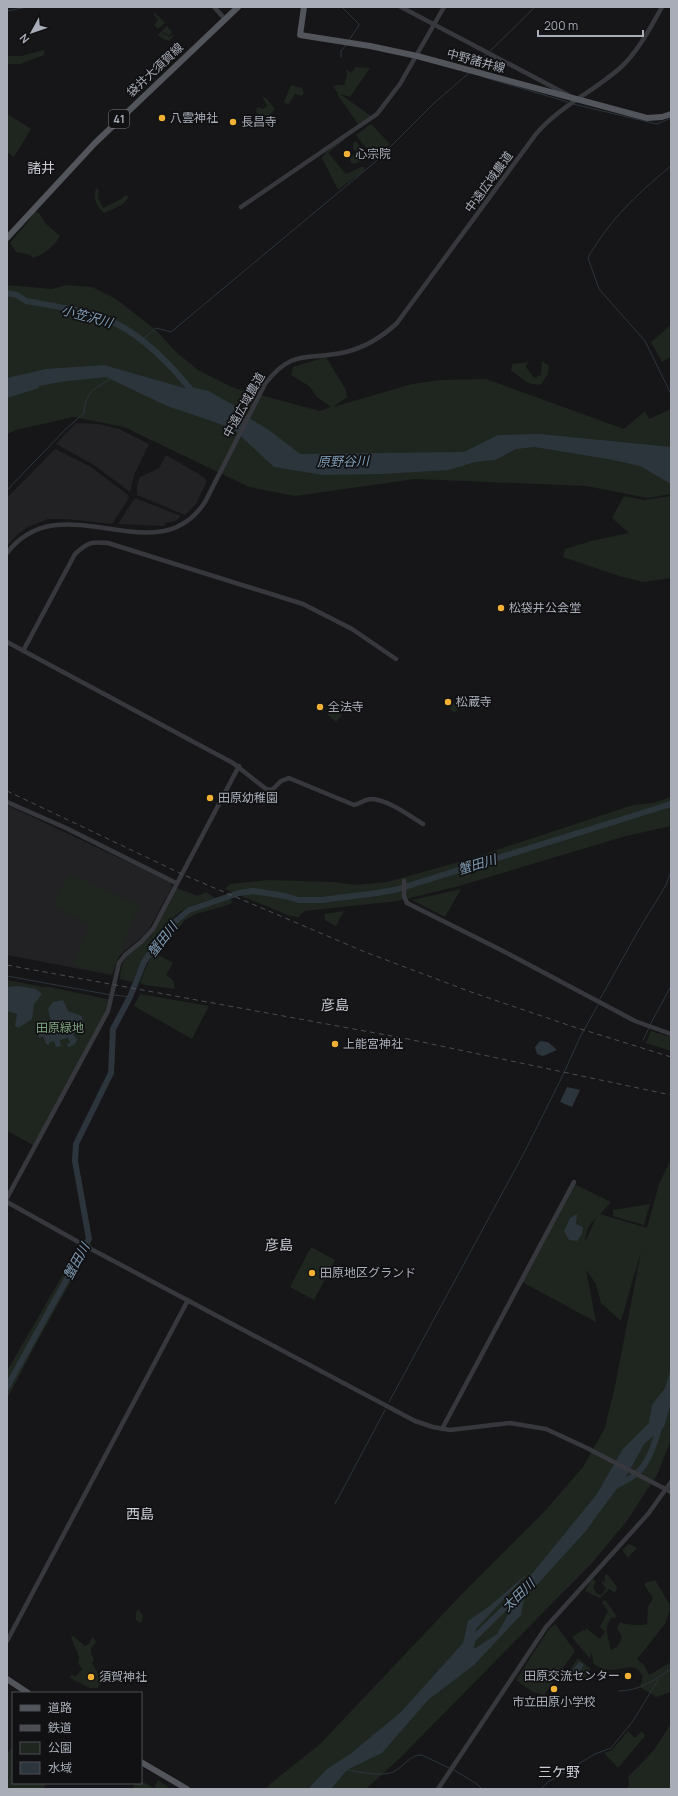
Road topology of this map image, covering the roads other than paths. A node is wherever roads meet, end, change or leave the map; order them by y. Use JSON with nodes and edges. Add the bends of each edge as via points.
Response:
{"nodes":[{"id":1,"x":214,"y":7,"type":"edge"},
{"id":2,"x":238,"y":7,"type":"edge"},
{"id":3,"x":304,"y":7,"type":"edge"},
{"id":4,"x":401,"y":7,"type":"edge"},
{"id":5,"x":444,"y":7,"type":"edge"},
{"id":6,"x":662,"y":7,"type":"edge"},
{"id":7,"x":225,"y":19,"type":"junction"},
{"id":8,"x":434,"y":25,"type":"junction"},
{"id":9,"x":417,"y":56,"type":"junction"},
{"id":10,"x":576,"y":99,"type":"junction"},
{"id":11,"x":671,"y":114,"type":"edge"},
{"id":12,"x":241,"y":207,"type":"dead end"},
{"id":13,"x":7,"y":238,"type":"edge"},
{"id":14,"x":7,"y":553,"type":"edge"},
{"id":15,"x":7,"y":642,"type":"edge"},
{"id":16,"x":23,"y":651,"type":"junction"},
{"id":17,"x":396,"y":659,"type":"dead end"},
{"id":18,"x":239,"y":766,"type":"junction"},
{"id":19,"x":7,"y":802,"type":"edge"},
{"id":20,"x":423,"y":824,"type":"dead end"},
{"id":21,"x":404,"y":881,"type":"dead end"},
{"id":22,"x":176,"y":883,"type":"junction"},
{"id":23,"x":671,"y":1034,"type":"edge"},
{"id":24,"x":574,"y":1182,"type":"dead end"},
{"id":25,"x":7,"y":1198,"type":"edge"},
{"id":26,"x":7,"y":1202,"type":"edge"},
{"id":27,"x":188,"y":1300,"type":"junction"},
{"id":28,"x":442,"y":1429,"type":"junction"},
{"id":29,"x":671,"y":1482,"type":"edge"},
{"id":30,"x":669,"y":1491,"type":"edge"},
{"id":31,"x":7,"y":1641,"type":"edge"},
{"id":32,"x":7,"y":1679,"type":"edge"},
{"id":33,"x":26,"y":1692,"type":"edge"},
{"id":34,"x":142,"y":1763,"type":"edge"},
{"id":35,"x":187,"y":1789,"type":"edge"},
{"id":36,"x":438,"y":1789,"type":"edge"}],
"edges":[{"from":1,"to":7,"type":"street"},
{"from":2,"to":7,"type":"main road","name":"袋井大須賀線","number":"41"},
{"from":3,"to":9,"type":"main road","name":"中野諸井線","via":[[300,35]]},
{"from":4,"to":8,"type":"street"},
{"from":5,"to":8,"type":"street"},
{"from":6,"to":10,"type":"street","name":"中遠広域農道","via":[[641,43],[625,63]]},
{"from":7,"to":13,"type":"main road","name":"袋井大須賀線","number":"41","via":[[95,143]]},
{"from":8,"to":9,"type":"street"},
{"from":8,"to":10,"type":"street"},
{"from":9,"to":10,"type":"main road","name":"中野諸井線"},
{"from":9,"to":12,"type":"street","via":[[377,114]]},
{"from":10,"to":11,"type":"main road","name":"中野諸井線","via":[[646,118]]},
{"from":10,"to":14,"type":"street","name":"中遠広域農道","via":[[550,119],[536,134],[397,323],[380,337],[360,348],[303,356],[275,372],[265,384],[200,509],[185,523],[167,531],[151,533],[50,525],[26,534]]},
{"from":15,"to":16,"type":"street"},
{"from":16,"to":17,"type":"street","via":[[75,554],[94,541],[108,543],[304,604],[352,630]]},
{"from":16,"to":18,"type":"street"},
{"from":18,"to":20,"type":"street","via":[[268,790],[289,778],[354,804],[371,799],[379,800]]},
{"from":18,"to":22,"type":"street"},
{"from":19,"to":22,"type":"street","via":[[66,828]]},
{"from":21,"to":23,"type":"street","via":[[404,896],[407,903],[630,1018]]},
{"from":22,"to":25,"type":"street","via":[[153,929],[119,963],[111,1000],[103,1021]]},
{"from":24,"to":28,"type":"street"},
{"from":26,"to":27,"type":"street"},
{"from":27,"to":28,"type":"street","via":[[415,1421]]},
{"from":27,"to":31,"type":"street"},
{"from":28,"to":30,"type":"street","via":[[496,1424],[522,1424],[546,1429]]},
{"from":29,"to":30,"type":"street"},
{"from":30,"to":36,"type":"street","via":[[546,1627]]},
{"from":32,"to":33,"type":"main road"},
{"from":34,"to":35,"type":"main road"}]}
